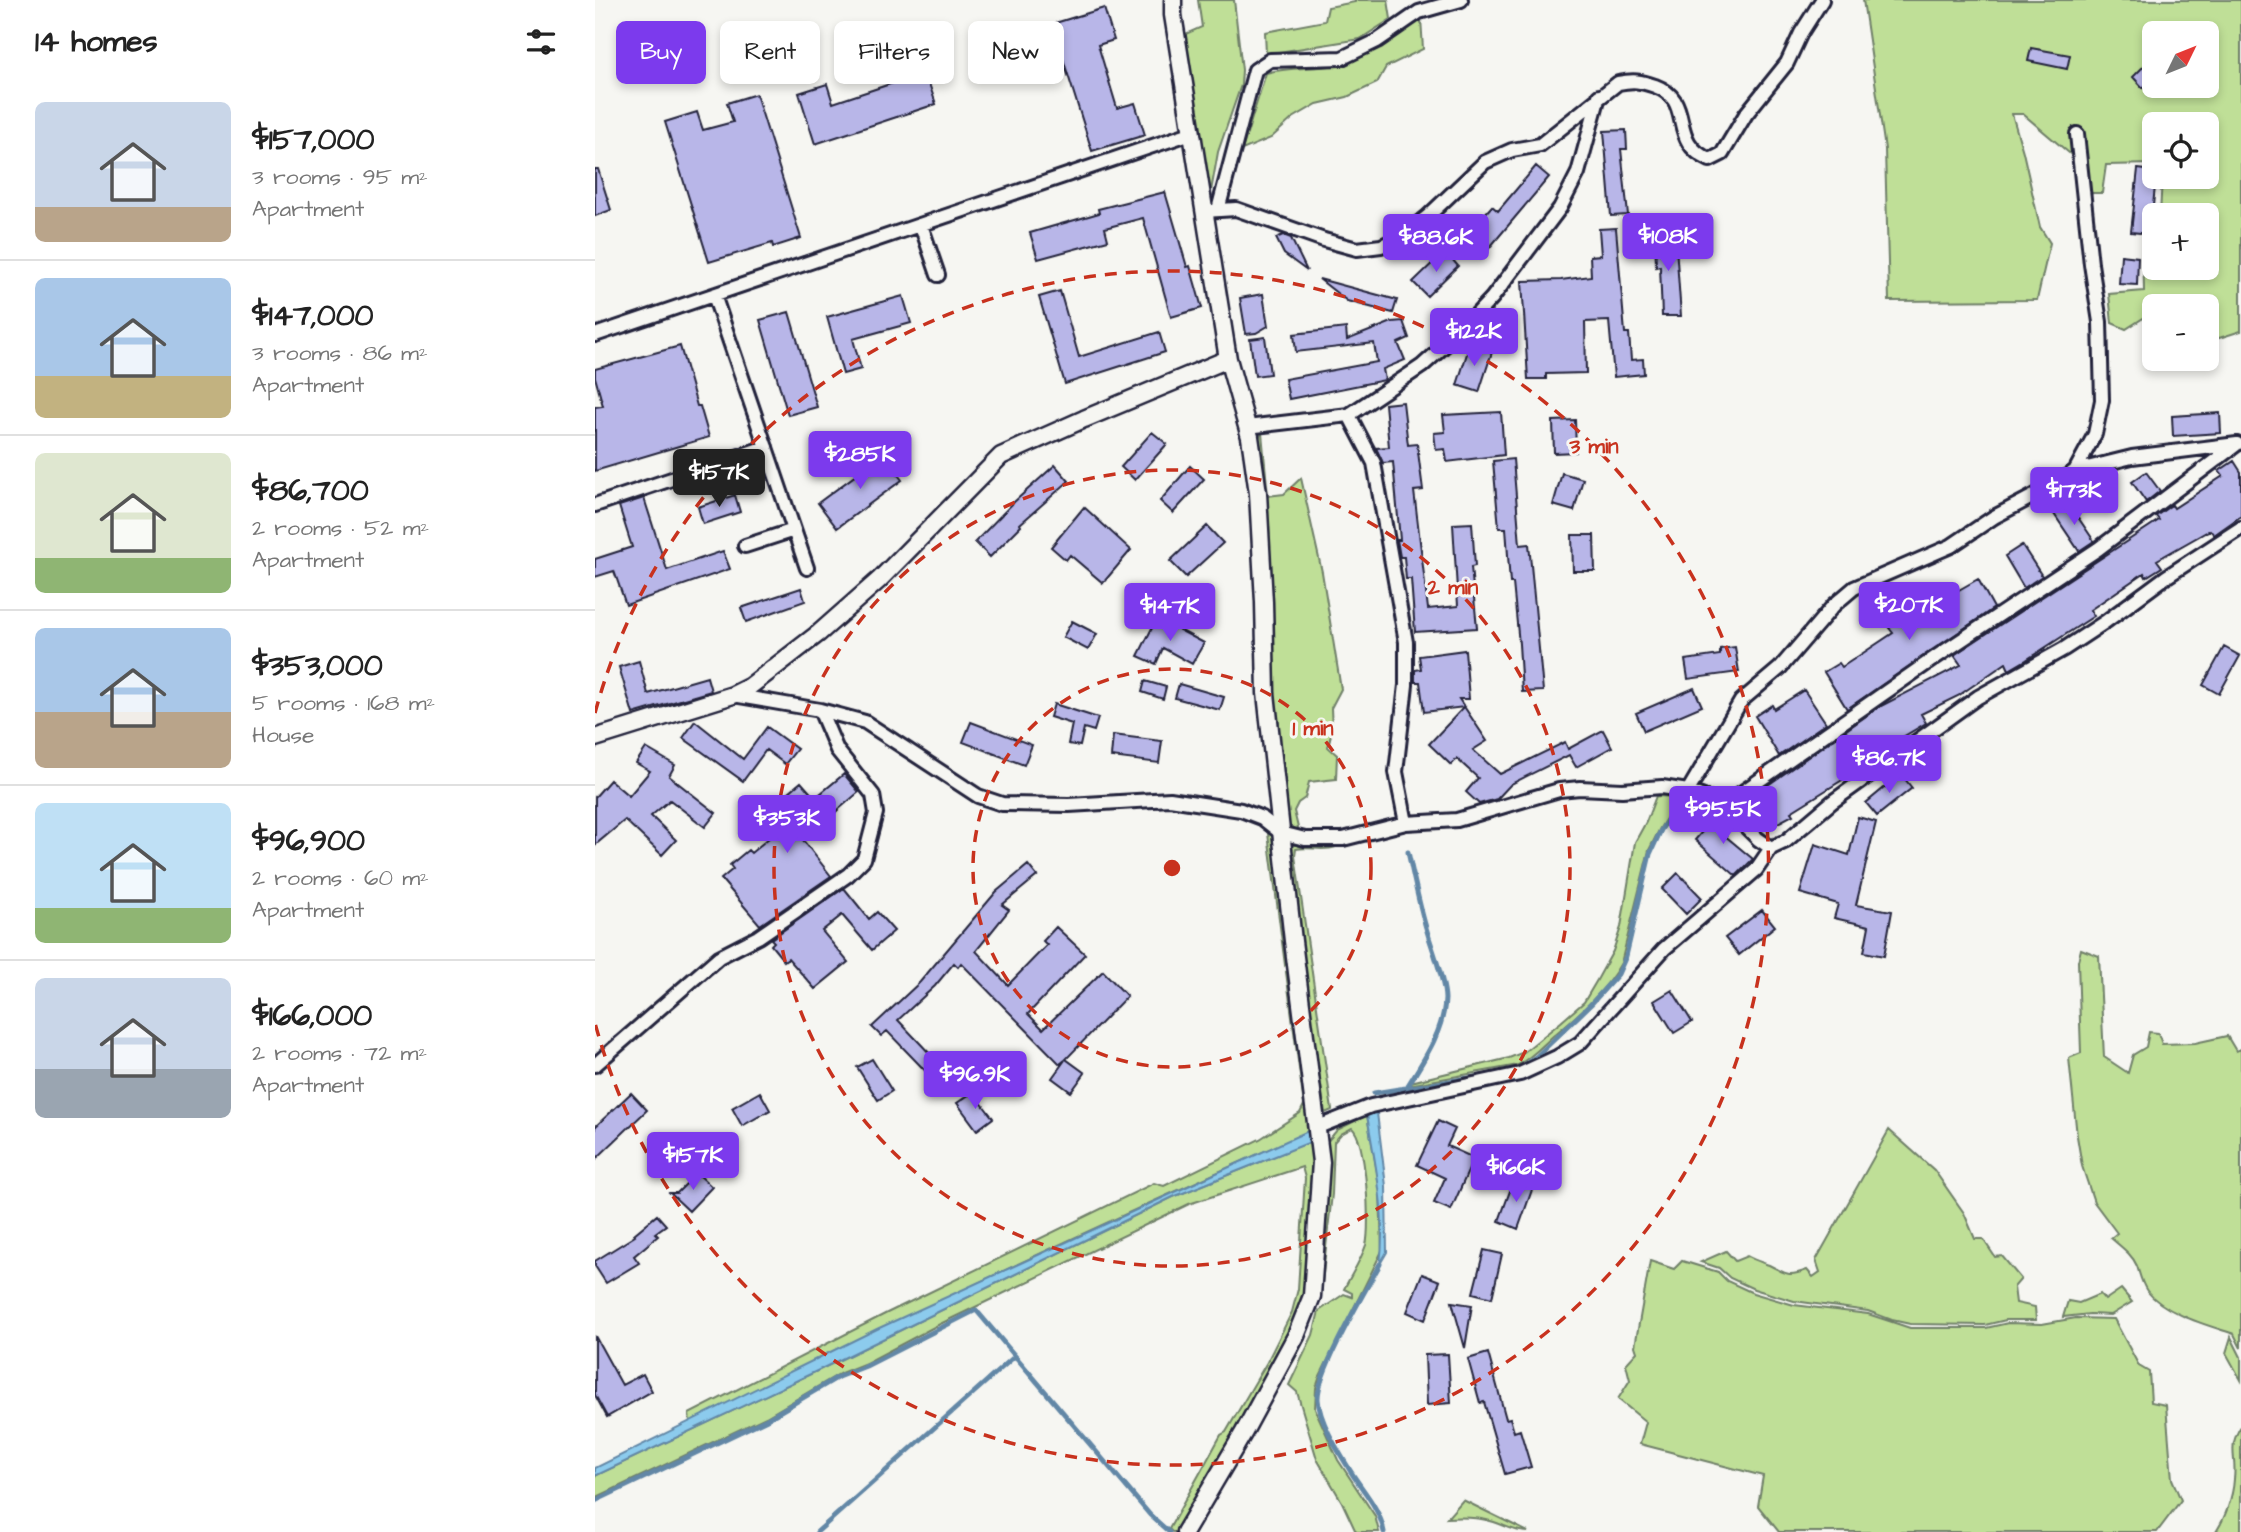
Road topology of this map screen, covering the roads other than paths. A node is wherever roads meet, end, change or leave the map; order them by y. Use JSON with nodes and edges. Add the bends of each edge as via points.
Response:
{"nodes":[{"id":1,"x":1162,"y":0,"type":"edge"},
{"id":2,"x":1461,"y":0,"type":"edge"},
{"id":3,"x":1822,"y":0,"type":"edge"},
{"id":4,"x":1173,"y":8,"type":"edge"},
{"id":5,"x":1599,"y":96,"type":"junction"},
{"id":6,"x":1191,"y":133,"type":"junction"},
{"id":7,"x":2077,"y":134,"type":"dead end"},
{"id":8,"x":1211,"y":210,"type":"junction"},
{"id":9,"x":921,"y":225,"type":"junction"},
{"id":10,"x":938,"y":275,"type":"dead end"},
{"id":11,"x":714,"y":295,"type":"junction"},
{"id":12,"x":595,"y":335,"type":"edge"},
{"id":13,"x":1228,"y":359,"type":"junction"},
{"id":14,"x":1349,"y":415,"type":"junction"},
{"id":15,"x":1247,"y":427,"type":"junction"},
{"id":16,"x":2239,"y":444,"type":"edge"},
{"id":17,"x":766,"y":447,"type":"junction"},
{"id":18,"x":2075,"y":471,"type":"junction"},
{"id":19,"x":595,"y":505,"type":"edge"},
{"id":20,"x":2241,"y":528,"type":"edge"},
{"id":21,"x":794,"y":530,"type":"junction"},
{"id":22,"x":745,"y":546,"type":"dead end"},
{"id":23,"x":807,"y":568,"type":"dead end"},
{"id":24,"x":733,"y":695,"type":"junction"},
{"id":25,"x":820,"y":710,"type":"junction"},
{"id":26,"x":595,"y":738,"type":"edge"},
{"id":27,"x":1688,"y":791,"type":"junction"},
{"id":28,"x":1724,"y":805,"type":"junction"},
{"id":29,"x":1406,"y":823,"type":"junction"},
{"id":30,"x":1282,"y":833,"type":"junction"},
{"id":31,"x":1771,"y":848,"type":"junction"},
{"id":32,"x":595,"y":1065,"type":"edge"},
{"id":33,"x":1318,"y":1128,"type":"junction"},
{"id":34,"x":1185,"y":1532,"type":"edge"}],
"edges":[{"from":1,"to":4,"type":"street"},
{"from":2,"to":8,"type":"street","via":[[1419,12],[1342,58],[1270,60],[1255,70]]},
{"from":3,"to":5,"type":"street","via":[[1787,63],[1746,114],[1722,154],[1710,160],[1696,154],[1686,142],[1676,102],[1667,91],[1634,80],[1618,83]]},
{"from":4,"to":6,"type":"street"},
{"from":5,"to":8,"type":"street","via":[[1540,145],[1485,162],[1427,217],[1402,237],[1381,246],[1357,249],[1236,209]]},
{"from":5,"to":14,"type":"street","via":[[1578,173],[1560,208],[1492,298],[1422,366]]},
{"from":6,"to":8,"type":"street"},
{"from":6,"to":9,"type":"street"},
{"from":7,"to":18,"type":"street","via":[[2100,322],[2102,400],[2095,434]]},
{"from":8,"to":13,"type":"street"},
{"from":9,"to":10,"type":"street"},
{"from":9,"to":11,"type":"street"},
{"from":11,"to":12,"type":"street"},
{"from":11,"to":17,"type":"street"},
{"from":13,"to":15,"type":"street"},
{"from":13,"to":24,"type":"street","via":[[1001,456],[879,580],[819,633]]},
{"from":14,"to":15,"type":"street"},
{"from":14,"to":29,"type":"street","via":[[1374,463],[1406,642],[1406,685],[1395,772]]},
{"from":15,"to":30,"type":"street","via":[[1258,493],[1266,693]]},
{"from":16,"to":18,"type":"street","via":[[2131,457]]},
{"from":16,"to":28,"type":"street","via":[[2098,550]]},
{"from":17,"to":19,"type":"street"},
{"from":17,"to":21,"type":"street"},
{"from":18,"to":27,"type":"street","via":[[1951,546],[1854,588],[1780,668],[1741,701]]},
{"from":20,"to":31,"type":"street","via":[[2064,649],[1978,697]]},
{"from":21,"to":22,"type":"street"},
{"from":21,"to":23,"type":"street"},
{"from":24,"to":25,"type":"street"},
{"from":24,"to":26,"type":"street"},
{"from":25,"to":30,"type":"street","via":[[865,722],[978,796],[1002,804],[1170,799],[1241,810]]},
{"from":25,"to":32,"type":"street","via":[[837,750],[873,794],[876,813],[864,859],[758,937],[719,957]]},
{"from":27,"to":28,"type":"street"},
{"from":27,"to":29,"type":"street","via":[[1662,787],[1559,790],[1457,820]]},
{"from":28,"to":31,"type":"street"},
{"from":29,"to":30,"type":"street","via":[[1343,839],[1305,839]]},
{"from":30,"to":33,"type":"street"},
{"from":31,"to":33,"type":"street","via":[[1756,870],[1664,949],[1580,1043],[1520,1074],[1371,1106]]},
{"from":33,"to":34,"type":"street","via":[[1321,1161],[1312,1296],[1296,1336]]}]}
